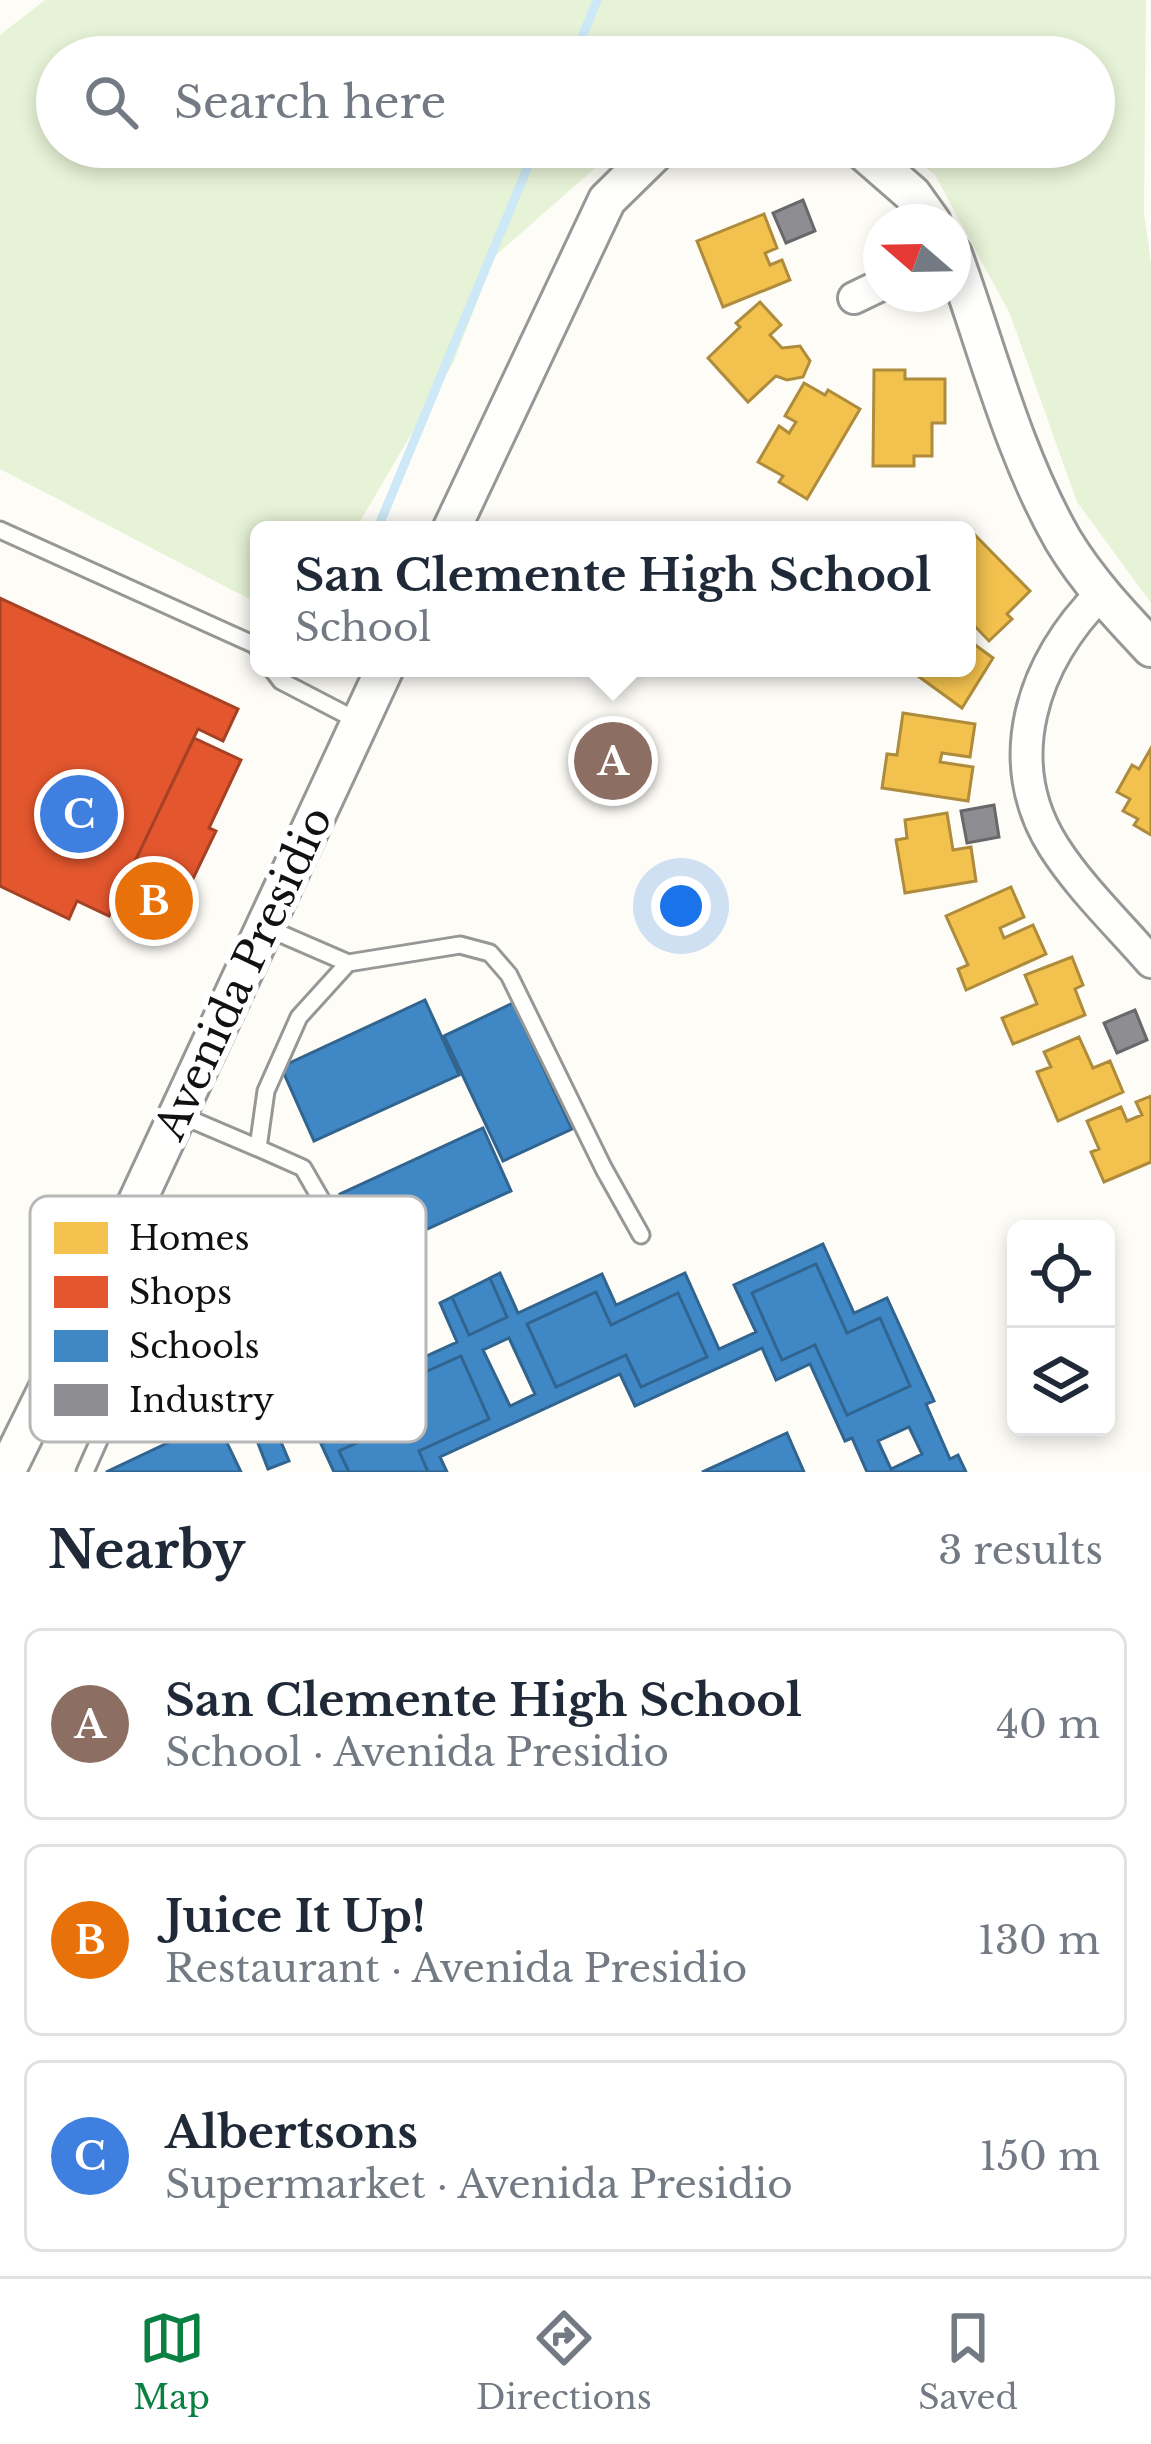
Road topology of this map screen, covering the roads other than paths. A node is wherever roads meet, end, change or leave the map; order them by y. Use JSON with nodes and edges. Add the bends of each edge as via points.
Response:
{"nodes":[{"id":1,"x":640,"y":168,"type":"edge"},
{"id":2,"x":882,"y":168,"type":"edge"},
{"id":3,"x":919,"y":204,"type":"edge"},
{"id":4,"x":971,"y":305,"type":"edge"},
{"id":5,"x":455,"y":521,"type":"edge"},
{"id":6,"x":0,"y":530,"type":"edge"},
{"id":7,"x":1101,"y":594,"type":"junction"},
{"id":8,"x":250,"y":643,"type":"edge"},
{"id":9,"x":1151,"y":648,"type":"edge"},
{"id":10,"x":278,"y":677,"type":"edge"},
{"id":11,"x":381,"y":677,"type":"edge"},
{"id":12,"x":360,"y":722,"type":"junction"},
{"id":13,"x":265,"y":927,"type":"junction"},
{"id":14,"x":1151,"y":962,"type":"edge"},
{"id":15,"x":348,"y":963,"type":"junction"},
{"id":16,"x":178,"y":1114,"type":"junction"},
{"id":17,"x":258,"y":1148,"type":"junction"},
{"id":18,"x":139,"y":1196,"type":"edge"},
{"id":19,"x":319,"y":1196,"type":"edge"},
{"id":20,"x":641,"y":1234,"type":"dead end"},
{"id":21,"x":30,"y":1423,"type":"edge"},
{"id":22,"x":98,"y":1442,"type":"edge"},
{"id":23,"x":6,"y":1472,"type":"edge"},
{"id":24,"x":85,"y":1472,"type":"edge"}],
"edges":[{"from":1,"to":5,"type":"street","via":[[607,200]]},
{"from":2,"to":3,"type":"street"},
{"from":4,"to":7,"type":"street","via":[[1032,476]]},
{"from":6,"to":8,"type":"lane"},
{"from":7,"to":9,"type":"street"},
{"from":7,"to":14,"type":"street","via":[[1069,629],[1035,693],[1026,732],[1029,792],[1053,846]]},
{"from":10,"to":12,"type":"lane"},
{"from":11,"to":12,"type":"street","name":"Avenida Presidio"},
{"from":12,"to":13,"type":"street","name":"Avenida Presidio"},
{"from":13,"to":15,"type":"lane"},
{"from":13,"to":16,"type":"street","name":"Avenida Presidio"},
{"from":15,"to":17,"type":"lane","via":[[299,1017],[266,1091]]},
{"from":15,"to":20,"type":"lane","via":[[460,945],[490,953],[509,975]]},
{"from":16,"to":17,"type":"lane"},
{"from":16,"to":18,"type":"street","name":"Avenida Presidio"},
{"from":17,"to":19,"type":"lane","via":[[303,1168]]},
{"from":21,"to":23,"type":"street","name":"Avenida Presidio"},
{"from":22,"to":24,"type":"lane"}]}
